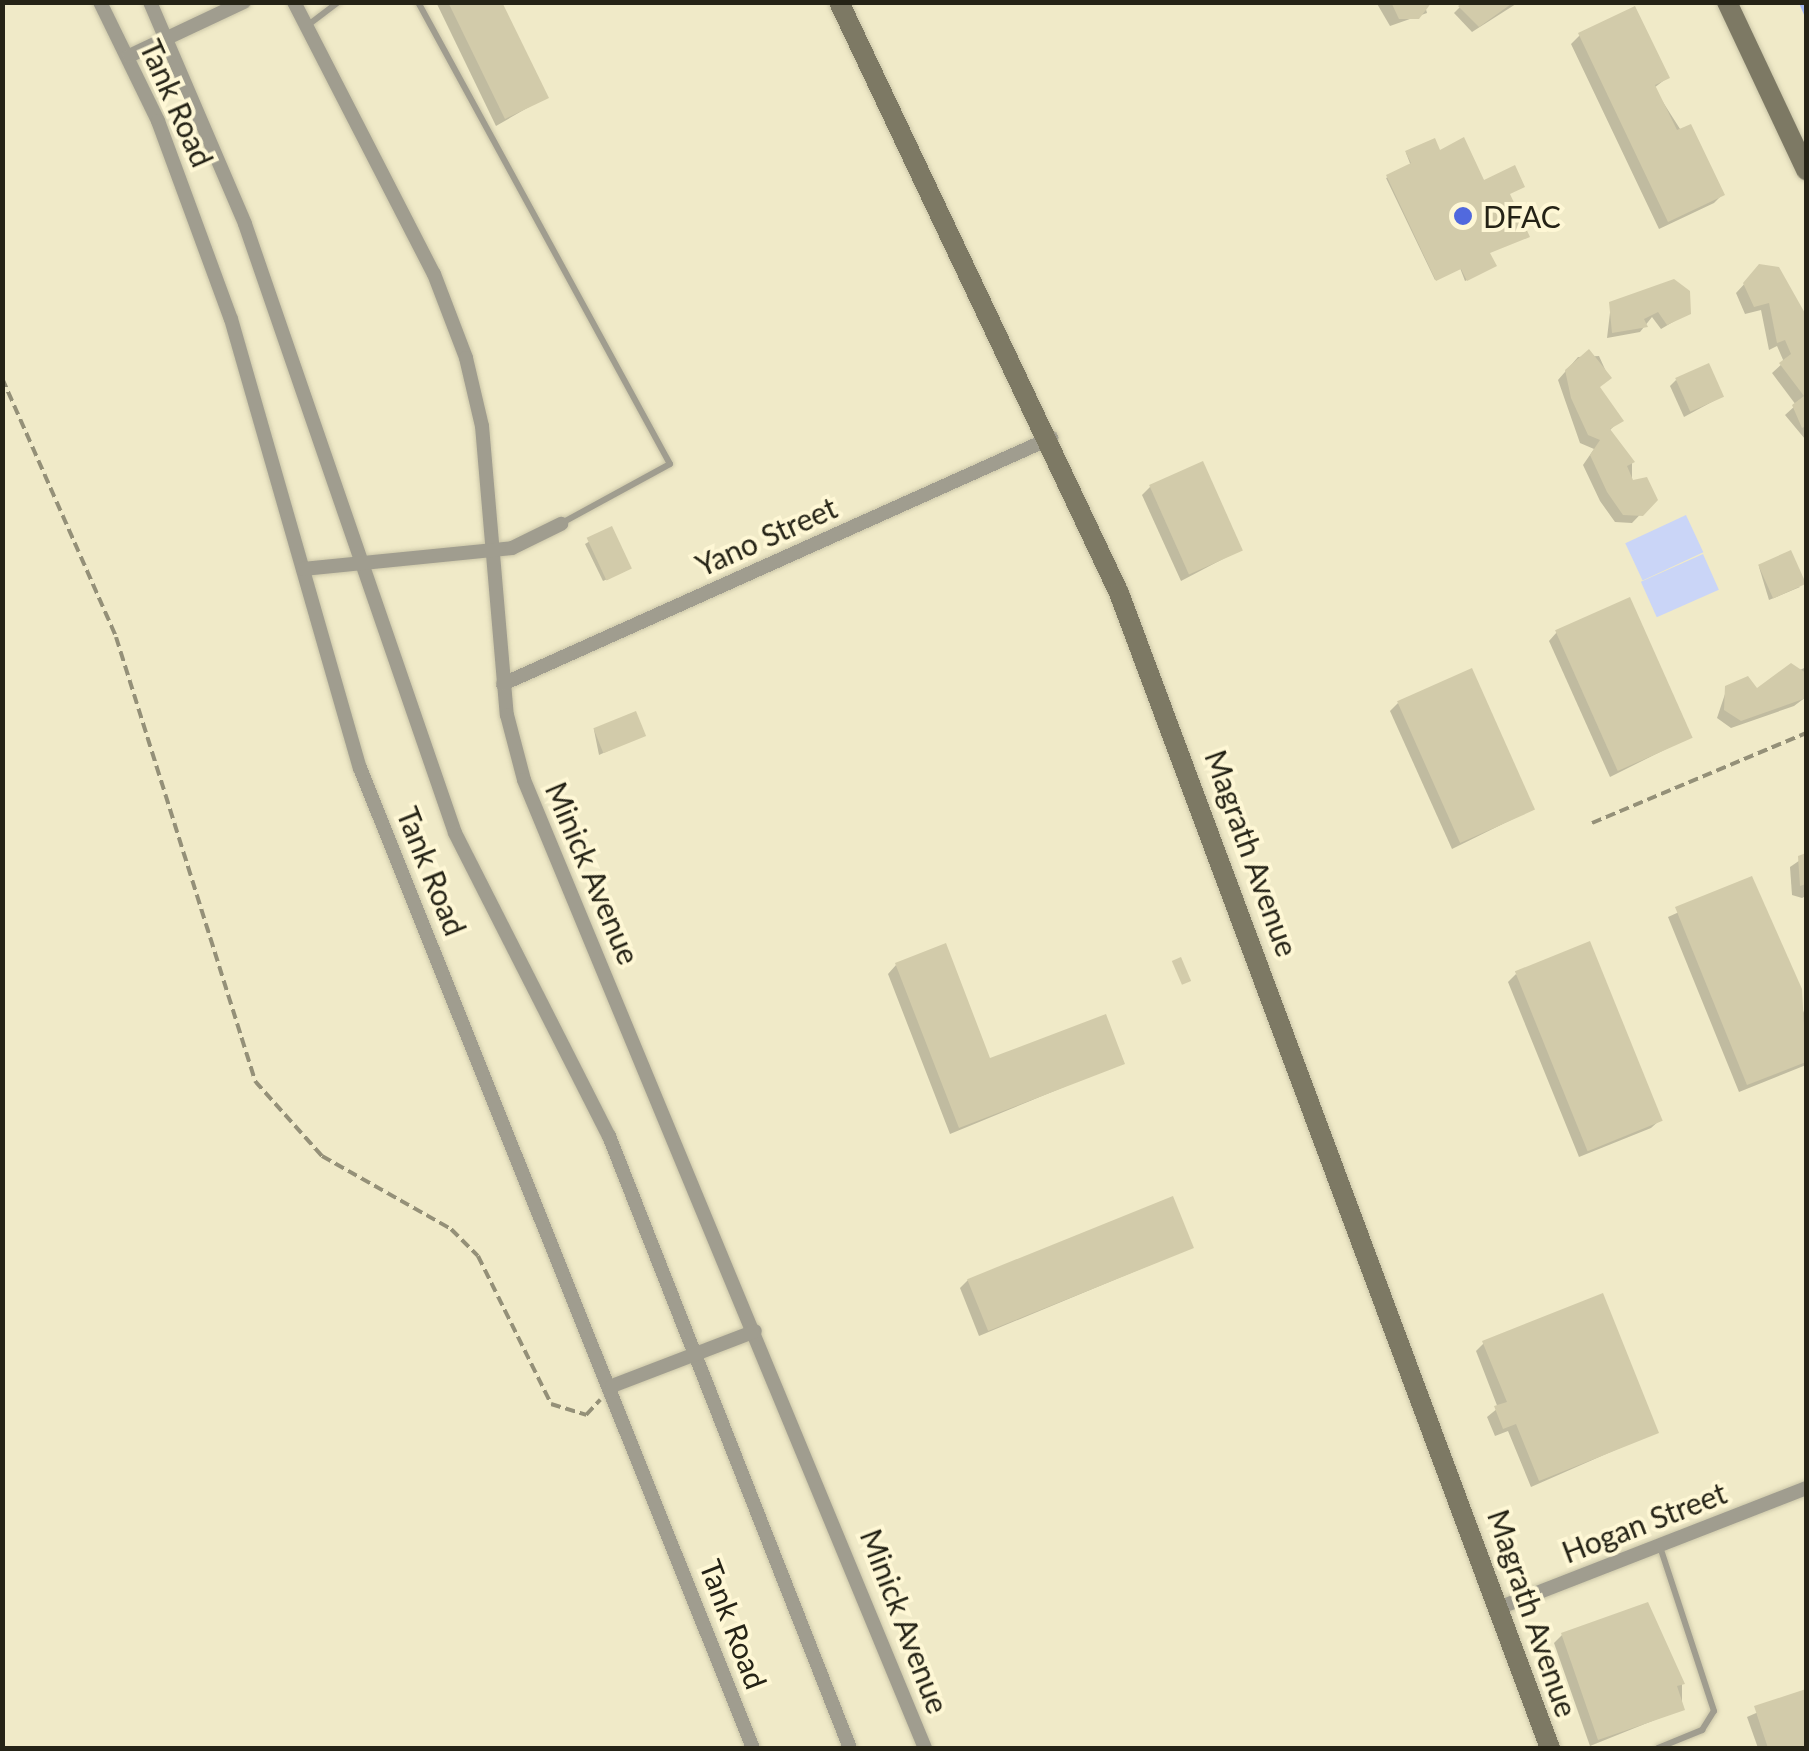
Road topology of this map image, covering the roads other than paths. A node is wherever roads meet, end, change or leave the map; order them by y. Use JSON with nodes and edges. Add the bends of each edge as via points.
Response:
{"nodes":[{"id":1,"x":100,"y":2,"type":"edge"},
{"id":2,"x":150,"y":2,"type":"edge"},
{"id":3,"x":244,"y":2,"type":"edge"},
{"id":4,"x":294,"y":2,"type":"edge"},
{"id":5,"x":339,"y":2,"type":"edge"},
{"id":6,"x":418,"y":2,"type":"edge"},
{"id":7,"x":838,"y":2,"type":"edge"},
{"id":8,"x":1727,"y":2,"type":"edge"},
{"id":9,"x":306,"y":26,"type":"junction"},
{"id":10,"x":167,"y":39,"type":"junction"},
{"id":11,"x":129,"y":56,"type":"junction"},
{"id":12,"x":1806,"y":170,"type":"edge"},
{"id":13,"x":1051,"y":438,"type":"junction"},
{"id":14,"x":560,"y":524,"type":"joint"},
{"id":15,"x":491,"y":550,"type":"junction"},
{"id":16,"x":361,"y":564,"type":"junction"},
{"id":17,"x":303,"y":570,"type":"junction"},
{"id":18,"x":503,"y":684,"type":"junction"},
{"id":19,"x":755,"y":1331,"type":"junction"},
{"id":20,"x":696,"y":1352,"type":"junction"},
{"id":21,"x":612,"y":1386,"type":"junction"},
{"id":22,"x":1806,"y":1488,"type":"edge"},
{"id":23,"x":1659,"y":1546,"type":"junction"},
{"id":24,"x":1501,"y":1607,"type":"junction"},
{"id":25,"x":753,"y":1748,"type":"edge"},
{"id":26,"x":850,"y":1748,"type":"edge"},
{"id":27,"x":925,"y":1748,"type":"edge"},
{"id":28,"x":1550,"y":1748,"type":"edge"},
{"id":29,"x":1658,"y":1748,"type":"edge"}],
"edges":[{"from":1,"to":11,"type":"street","name":"Tank Road"},
{"from":2,"to":10,"type":"street"},
{"from":3,"to":10,"type":"street"},
{"from":4,"to":9,"type":"street","name":"Minick Avenue"},
{"from":5,"to":9,"type":"lane"},
{"from":6,"to":14,"type":"lane","via":[[670,464]]},
{"from":7,"to":13,"type":"main road","name":"Magrath Avenue"},
{"from":8,"to":12,"type":"main road"},
{"from":9,"to":15,"type":"street","name":"Minick Avenue","via":[[454,322],[482,426]]},
{"from":10,"to":11,"type":"street"},
{"from":10,"to":16,"type":"street","via":[[245,224]]},
{"from":11,"to":17,"type":"street","name":"Tank Road","via":[[231,319]]},
{"from":13,"to":18,"type":"street","name":"Yano Street"},
{"from":13,"to":24,"type":"main road","name":"Magrath Avenue","via":[[1177,737]]},
{"from":14,"to":15,"type":"street"},
{"from":15,"to":16,"type":"street"},
{"from":15,"to":18,"type":"street","name":"Minick Avenue"},
{"from":16,"to":17,"type":"street"},
{"from":16,"to":20,"type":"street","via":[[455,834],[610,1136]]},
{"from":17,"to":21,"type":"street","name":"Tank Road","via":[[360,768]]},
{"from":18,"to":19,"type":"street","name":"Minick Avenue","via":[[524,780]]},
{"from":19,"to":20,"type":"street"},
{"from":19,"to":27,"type":"street","name":"Minick Avenue"},
{"from":20,"to":21,"type":"street"},
{"from":20,"to":26,"type":"street"},
{"from":21,"to":25,"type":"street","name":"Tank Road"},
{"from":22,"to":23,"type":"street","name":"Hogan Street"},
{"from":23,"to":24,"type":"street","name":"Hogan Street"},
{"from":23,"to":29,"type":"lane","via":[[1714,1711],[1702,1730]]},
{"from":24,"to":28,"type":"main road","name":"Magrath Avenue"}]}
